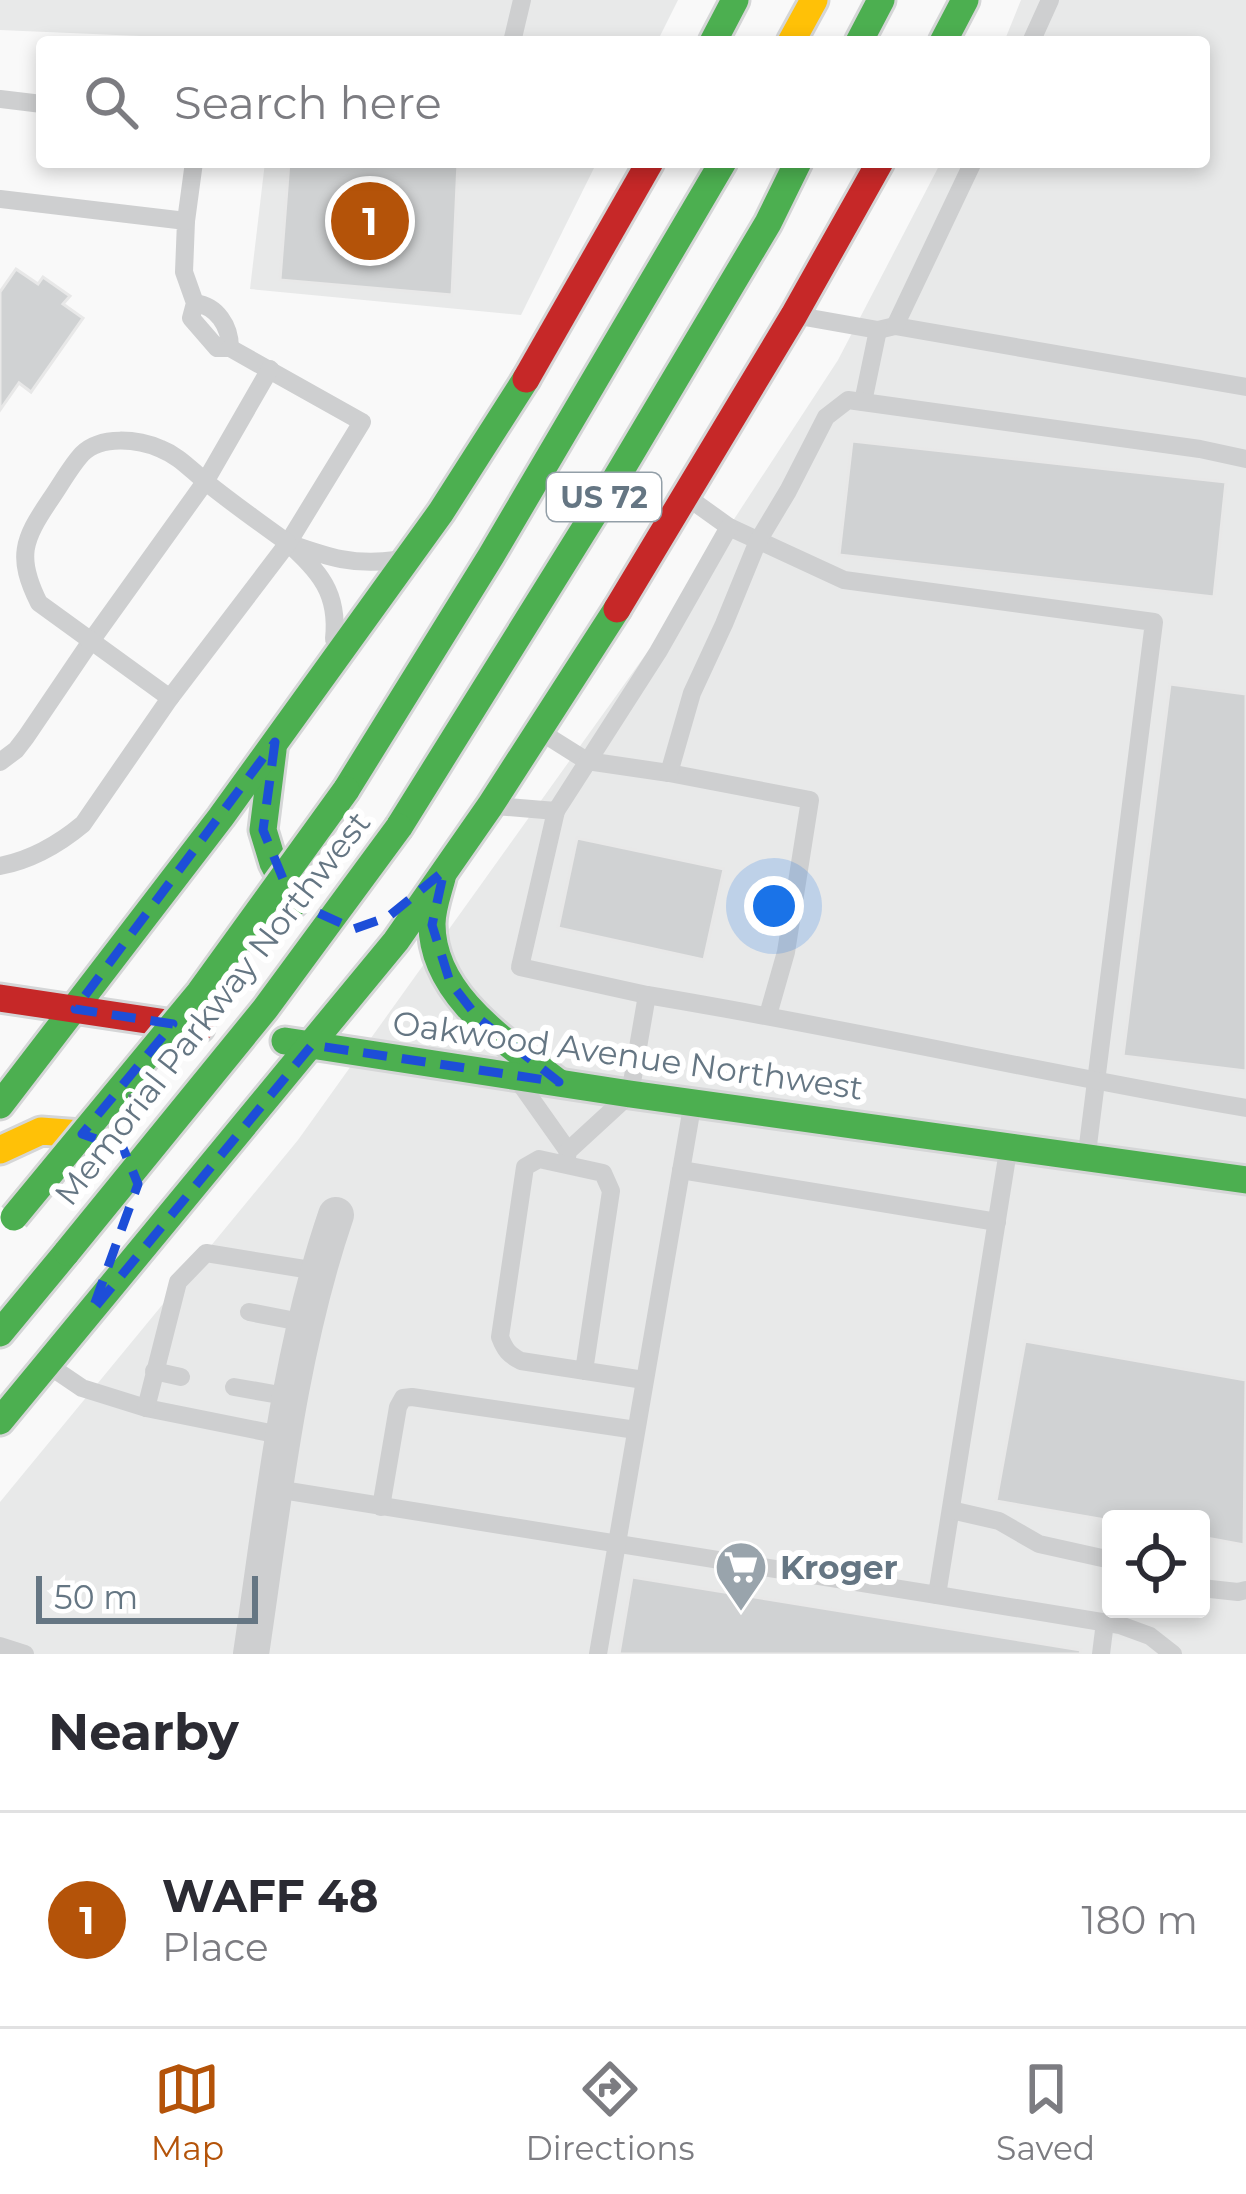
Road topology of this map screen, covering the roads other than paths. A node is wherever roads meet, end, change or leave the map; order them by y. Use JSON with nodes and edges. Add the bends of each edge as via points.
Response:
{"nodes":[{"id":1,"x":522,"y":0,"type":"edge"},
{"id":2,"x":735,"y":0,"type":"edge"},
{"id":3,"x":801,"y":0,"type":"edge"},
{"id":4,"x":814,"y":0,"type":"edge"},
{"id":5,"x":881,"y":0,"type":"edge"},
{"id":6,"x":964,"y":0,"type":"edge"},
{"id":7,"x":1050,"y":0,"type":"edge"},
{"id":8,"x":513,"y":36,"type":"edge"},
{"id":9,"x":716,"y":36,"type":"edge"},
{"id":10,"x":790,"y":36,"type":"edge"},
{"id":11,"x":792,"y":36,"type":"edge"},
{"id":12,"x":863,"y":36,"type":"edge"},
{"id":13,"x":946,"y":36,"type":"edge"},
{"id":14,"x":1034,"y":36,"type":"edge"},
{"id":15,"x":0,"y":99,"type":"edge"},
{"id":16,"x":36,"y":103,"type":"edge"},
{"id":17,"x":193,"y":168,"type":"edge"},
{"id":18,"x":647,"y":168,"type":"edge"},
{"id":19,"x":720,"y":168,"type":"edge"},
{"id":20,"x":795,"y":168,"type":"edge"},
{"id":21,"x":877,"y":168,"type":"edge"},
{"id":22,"x":971,"y":168,"type":"edge"},
{"id":23,"x":0,"y":200,"type":"edge"},
{"id":24,"x":186,"y":221,"type":"junction"},
{"id":25,"x":794,"y":315,"type":"junction"},
{"id":26,"x":887,"y":328,"type":"junction"},
{"id":27,"x":270,"y":369,"type":"junction"},
{"id":28,"x":1245,"y":384,"type":"edge"},
{"id":29,"x":863,"y":402,"type":"junction"},
{"id":30,"x":1246,"y":459,"type":"edge"},
{"id":31,"x":205,"y":482,"type":"junction"},
{"id":32,"x":686,"y":496,"type":"junction"},
{"id":33,"x":729,"y":527,"type":"junction"},
{"id":34,"x":758,"y":542,"type":"junction"},
{"id":35,"x":288,"y":543,"type":"junction"},
{"id":36,"x":407,"y":559,"type":"junction"},
{"id":37,"x":91,"y":641,"type":"junction"},
{"id":38,"x":332,"y":660,"type":"junction"},
{"id":39,"x":170,"y":698,"type":"junction"},
{"id":40,"x":540,"y":731,"type":"junction"},
{"id":41,"x":274,"y":742,"type":"junction"},
{"id":42,"x":587,"y":761,"type":"junction"},
{"id":43,"x":0,"y":762,"type":"edge"},
{"id":44,"x":669,"y":773,"type":"junction"},
{"id":45,"x":490,"y":806,"type":"junction"},
{"id":46,"x":556,"y":811,"type":"junction"},
{"id":47,"x":0,"y":866,"type":"edge"},
{"id":48,"x":444,"y":871,"type":"junction"},
{"id":49,"x":647,"y":995,"type":"junction"},
{"id":50,"x":0,"y":998,"type":"edge"},
{"id":51,"x":75,"y":1009,"type":"junction"},
{"id":52,"x":768,"y":1015,"type":"junction"},
{"id":53,"x":312,"y":1046,"type":"junction"},
{"id":54,"x":513,"y":1075,"type":"junction"},
{"id":55,"x":559,"y":1082,"type":"junction"},
{"id":56,"x":1096,"y":1082,"type":"junction"},
{"id":57,"x":630,"y":1094,"type":"junction"},
{"id":58,"x":693,"y":1102,"type":"junction"},
{"id":59,"x":0,"y":1105,"type":"edge"},
{"id":60,"x":1246,"y":1108,"type":"edge"},
{"id":61,"x":1009,"y":1147,"type":"junction"},
{"id":62,"x":0,"y":1150,"type":"edge"},
{"id":63,"x":1087,"y":1157,"type":"junction"},
{"id":64,"x":567,"y":1158,"type":"junction"},
{"id":65,"x":681,"y":1170,"type":"junction"},
{"id":66,"x":1246,"y":1180,"type":"edge"},
{"id":67,"x":336,"y":1215,"type":"dead end"},
{"id":68,"x":997,"y":1222,"type":"junction"},
{"id":69,"x":7,"y":1224,"type":"edge"},
{"id":70,"x":316,"y":1271,"type":"junction"},
{"id":71,"x":172,"y":1298,"type":"junction"},
{"id":72,"x":194,"y":1302,"type":"dead end"},
{"id":73,"x":92,"y":1311,"type":"junction"},
{"id":74,"x":249,"y":1312,"type":"dead end"},
{"id":75,"x":306,"y":1323,"type":"junction"},
{"id":76,"x":0,"y":1333,"type":"edge"},
{"id":77,"x":47,"y":1365,"type":"junction"},
{"id":78,"x":584,"y":1371,"type":"junction"},
{"id":79,"x":154,"y":1372,"type":"junction"},
{"id":80,"x":181,"y":1377,"type":"dead end"},
{"id":81,"x":644,"y":1380,"type":"junction"},
{"id":82,"x":234,"y":1387,"type":"dead end"},
{"id":83,"x":292,"y":1397,"type":"junction"},
{"id":84,"x":146,"y":1408,"type":"junction"},
{"id":85,"x":0,"y":1421,"type":"edge"},
{"id":86,"x":636,"y":1430,"type":"junction"},
{"id":87,"x":285,"y":1436,"type":"junction"},
{"id":88,"x":276,"y":1489,"type":"junction"},
{"id":89,"x":381,"y":1507,"type":"junction"},
{"id":90,"x":951,"y":1510,"type":"junction"},
{"id":91,"x":616,"y":1545,"type":"junction"},
{"id":92,"x":1102,"y":1558,"type":"edge"},
{"id":93,"x":1210,"y":1589,"type":"edge"},
{"id":94,"x":1246,"y":1590,"type":"edge"},
{"id":95,"x":937,"y":1595,"type":"junction"},
{"id":96,"x":1106,"y":1622,"type":"junction"},
{"id":97,"x":0,"y":1646,"type":"edge"},
{"id":98,"x":25,"y":1654,"type":"edge"},
{"id":99,"x":251,"y":1654,"type":"edge"},
{"id":100,"x":598,"y":1654,"type":"edge"},
{"id":101,"x":1100,"y":1654,"type":"edge"},
{"id":102,"x":1173,"y":1654,"type":"edge"}],
"edges":[{"from":1,"to":8,"type":"lane"},
{"from":2,"to":9,"type":"main road"},
{"from":3,"to":10,"type":"main road"},
{"from":4,"to":11,"type":"main road"},
{"from":5,"to":12,"type":"main road"},
{"from":6,"to":13,"type":"main road"},
{"from":7,"to":14,"type":"lane"},
{"from":15,"to":16,"type":"lane"},
{"from":17,"to":24,"type":"lane"},
{"from":18,"to":36,"type":"main road","via":[[539,360]]},
{"from":19,"to":69,"type":"main road","name":"Memorial Parkway Northwest","number":"US 72","bridge":true,"via":[[346,790],[200,992]]},
{"from":20,"to":76,"type":"main road","name":"Memorial Parkway Northwest","number":"US 72","bridge":true,"via":[[400,827],[265,1009]]},
{"from":21,"to":25,"type":"main road"},
{"from":22,"to":26,"type":"lane"},
{"from":23,"to":24,"type":"lane"},
{"from":24,"to":27,"type":"lane","via":[[191,318],[217,348]]},
{"from":25,"to":26,"type":"lane"},
{"from":25,"to":32,"type":"main road"},
{"from":26,"to":28,"type":"lane"},
{"from":26,"to":29,"type":"lane"},
{"from":27,"to":31,"type":"lane"},
{"from":27,"to":35,"type":"lane","via":[[362,422]]},
{"from":29,"to":30,"type":"lane"},
{"from":29,"to":34,"type":"lane","via":[[848,400],[826,417]]},
{"from":31,"to":35,"type":"lane"},
{"from":31,"to":37,"type":"lane"},
{"from":31,"to":37,"type":"lane","via":[[160,448],[134,441],[106,441],[83,453],[30,530],[26,567],[39,603]]},
{"from":32,"to":33,"type":"lane"},
{"from":32,"to":40,"type":"main road"},
{"from":33,"to":34,"type":"lane"},
{"from":33,"to":42,"type":"lane"},
{"from":34,"to":44,"type":"lane","via":[[692,693]]},
{"from":34,"to":56,"type":"lane","via":[[844,580],[1154,622]]},
{"from":35,"to":36,"type":"lane","via":[[344,562]]},
{"from":35,"to":38,"type":"lane","via":[[321,574],[333,602]]},
{"from":35,"to":39,"type":"lane"},
{"from":36,"to":38,"type":"main road"},
{"from":37,"to":39,"type":"lane"},
{"from":37,"to":43,"type":"lane"},
{"from":38,"to":41,"type":"main road"},
{"from":39,"to":47,"type":"lane","via":[[83,824]]},
{"from":40,"to":42,"type":"lane"},
{"from":40,"to":45,"type":"main road"},
{"from":41,"to":48,"type":"main road","via":[[262,830],[292,901],[311,917],[362,926],[388,916]]},
{"from":41,"to":51,"type":"main road"},
{"from":42,"to":44,"type":"lane"},
{"from":42,"to":46,"type":"lane"},
{"from":44,"to":52,"type":"lane","via":[[809,800]]},
{"from":45,"to":46,"type":"lane"},
{"from":45,"to":48,"type":"main road"},
{"from":46,"to":49,"type":"lane","via":[[520,967]]},
{"from":48,"to":53,"type":"main road"},
{"from":48,"to":55,"type":"main road","via":[[432,925],[450,982],[478,1018]]},
{"from":49,"to":52,"type":"lane"},
{"from":49,"to":57,"type":"lane"},
{"from":50,"to":51,"type":"main road","name":"Oakwood Avenue Northwest"},
{"from":51,"to":53,"type":"main road","name":"Oakwood Avenue Northwest"},
{"from":51,"to":59,"type":"main road"},
{"from":52,"to":56,"type":"lane"},
{"from":53,"to":54,"type":"main road","name":"Oakwood Avenue Northwest"},
{"from":53,"to":73,"type":"main road"},
{"from":54,"to":55,"type":"main road","name":"Oakwood Avenue Northwest"},
{"from":54,"to":64,"type":"lane"},
{"from":55,"to":57,"type":"main road","name":"Oakwood Avenue Northwest"},
{"from":56,"to":60,"type":"lane"},
{"from":56,"to":63,"type":"lane"},
{"from":57,"to":58,"type":"main road","name":"Oakwood Avenue Northwest"},
{"from":57,"to":64,"type":"lane"},
{"from":58,"to":61,"type":"main road","name":"Oakwood Avenue Northwest"},
{"from":58,"to":65,"type":"lane"},
{"from":61,"to":63,"type":"main road","name":"Oakwood Avenue Northwest"},
{"from":61,"to":68,"type":"lane"},
{"from":62,"to":73,"type":"main road","via":[[41,1131],[94,1135],[123,1148],[138,1184],[119,1257]]},
{"from":63,"to":66,"type":"main road","name":"Oakwood Avenue Northwest"},
{"from":64,"to":78,"type":"lane","via":[[603,1173],[611,1191]]},
{"from":64,"to":78,"type":"lane","via":[[525,1167],[500,1337],[521,1361]]},
{"from":65,"to":68,"type":"lane"},
{"from":65,"to":81,"type":"lane"},
{"from":67,"to":70,"type":"street"},
{"from":68,"to":90,"type":"lane"},
{"from":70,"to":71,"type":"lane","via":[[206,1253]]},
{"from":70,"to":75,"type":"street"},
{"from":71,"to":72,"type":"lane"},
{"from":71,"to":79,"type":"lane"},
{"from":73,"to":77,"type":"main road"},
{"from":74,"to":75,"type":"lane"},
{"from":75,"to":83,"type":"street"},
{"from":77,"to":84,"type":"lane","via":[[82,1388]]},
{"from":77,"to":85,"type":"main road"},
{"from":78,"to":81,"type":"lane"},
{"from":79,"to":80,"type":"lane"},
{"from":79,"to":84,"type":"lane"},
{"from":81,"to":86,"type":"lane"},
{"from":82,"to":83,"type":"lane"},
{"from":83,"to":87,"type":"street"},
{"from":84,"to":87,"type":"lane"},
{"from":86,"to":89,"type":"lane","via":[[403,1398]]},
{"from":86,"to":91,"type":"lane"},
{"from":87,"to":88,"type":"street"},
{"from":88,"to":89,"type":"lane"},
{"from":88,"to":99,"type":"street"},
{"from":89,"to":91,"type":"lane"},
{"from":90,"to":92,"type":"lane"},
{"from":90,"to":95,"type":"lane"},
{"from":91,"to":95,"type":"lane"},
{"from":91,"to":100,"type":"lane"},
{"from":93,"to":94,"type":"lane"},
{"from":95,"to":96,"type":"lane"},
{"from":96,"to":101,"type":"lane"},
{"from":96,"to":102,"type":"lane","via":[[1150,1636]]},
{"from":97,"to":98,"type":"lane"}]}
